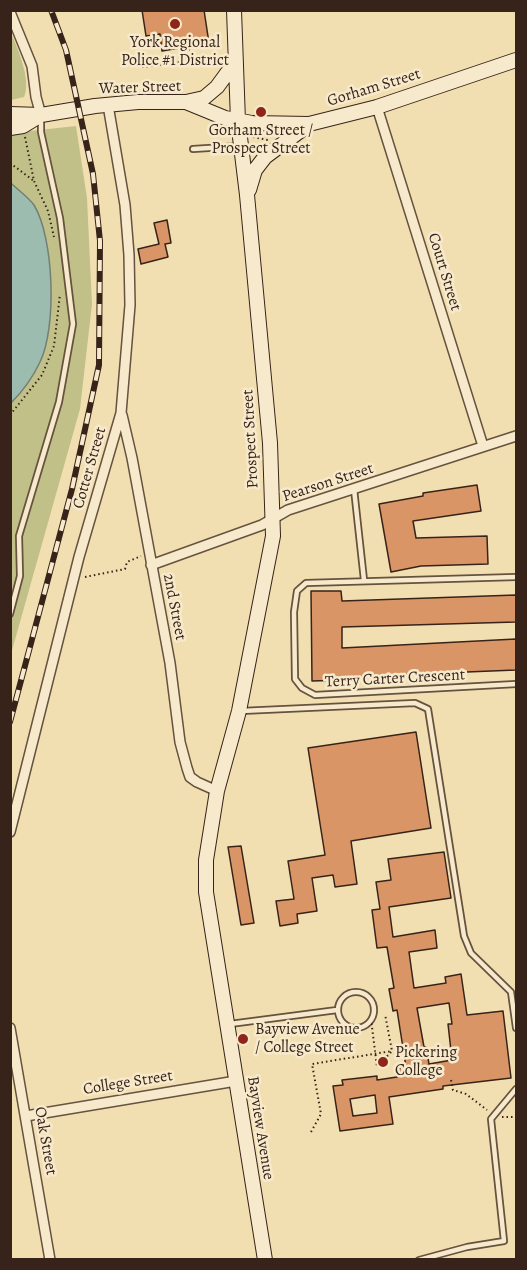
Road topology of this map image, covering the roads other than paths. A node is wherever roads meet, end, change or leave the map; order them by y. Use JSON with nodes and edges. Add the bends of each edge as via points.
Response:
{"nodes":[{"id":1,"x":234,"y":10,"type":"edge"},
{"id":2,"x":10,"y":12,"type":"edge"},
{"id":3,"x":516,"y":60,"type":"edge"},
{"id":4,"x":237,"y":61,"type":"junction"},
{"id":5,"x":186,"y":102,"type":"junction"},
{"id":6,"x":108,"y":105,"type":"junction"},
{"id":7,"x":377,"y":107,"type":"junction"},
{"id":8,"x":10,"y":114,"type":"edge"},
{"id":9,"x":41,"y":115,"type":"junction"},
{"id":10,"x":238,"y":121,"type":"junction"},
{"id":11,"x":309,"y":124,"type":"junction"},
{"id":12,"x":10,"y":128,"type":"edge"},
{"id":13,"x":240,"y":146,"type":"junction"},
{"id":14,"x":193,"y":149,"type":"dead end"},
{"id":15,"x":247,"y":195,"type":"junction"},
{"id":16,"x":121,"y":413,"type":"junction"},
{"id":17,"x":516,"y":436,"type":"edge"},
{"id":18,"x":483,"y":446,"type":"junction"},
{"id":19,"x":354,"y":489,"type":"junction"},
{"id":20,"x":273,"y":518,"type":"junction"},
{"id":21,"x":151,"y":565,"type":"junction"},
{"id":22,"x":516,"y":577,"type":"edge"},
{"id":23,"x":364,"y":580,"type":"junction"},
{"id":24,"x":10,"y":614,"type":"edge"},
{"id":25,"x":516,"y":684,"type":"edge"},
{"id":26,"x":238,"y":711,"type":"junction"},
{"id":27,"x":217,"y":791,"type":"junction"},
{"id":28,"x":10,"y":832,"type":"edge"},
{"id":29,"x":206,"y":860,"type":"joint"},
{"id":30,"x":337,"y":1010,"type":"junction"},
{"id":31,"x":227,"y":1024,"type":"junction"},
{"id":32,"x":10,"y":1028,"type":"edge"},
{"id":33,"x":516,"y":1028,"type":"edge"},
{"id":34,"x":236,"y":1081,"type":"junction"},
{"id":35,"x":516,"y":1089,"type":"edge"},
{"id":36,"x":26,"y":1116,"type":"junction"},
{"id":37,"x":50,"y":1260,"type":"edge"},
{"id":38,"x":265,"y":1260,"type":"edge"},
{"id":39,"x":419,"y":1260,"type":"edge"}],
"edges":[{"from":1,"to":4,"type":"main road","name":"Prospect Street"},
{"from":2,"to":9,"type":"street","via":[[32,66]]},
{"from":3,"to":7,"type":"main road","name":"Gorham Street"},
{"from":4,"to":5,"type":"main road","via":[[204,98]]},
{"from":4,"to":10,"type":"main road","name":"Prospect Street"},
{"from":5,"to":6,"type":"main road","name":"Water Street"},
{"from":5,"to":10,"type":"main road","name":"Water Street"},
{"from":6,"to":9,"type":"main road","name":"Water Street"},
{"from":6,"to":16,"type":"street","name":"Cotter Street","via":[[129,255],[130,305]]},
{"from":7,"to":11,"type":"main road","name":"Gorham Street"},
{"from":7,"to":18,"type":"street","name":"Court Street"},
{"from":8,"to":9,"type":"main road","name":"Water Street"},
{"from":9,"to":12,"type":"main road","name":"Water Street","via":[[23,126]]},
{"from":9,"to":24,"type":"lane","via":[[41,132],[60,218],[73,324],[59,402],[19,536],[20,576]]},
{"from":10,"to":11,"type":"main road","name":"Gorham Street"},
{"from":10,"to":13,"type":"main road","name":"Prospect Street"},
{"from":11,"to":15,"type":"main road","via":[[265,157],[255,170]]},
{"from":13,"to":14,"type":"lane"},
{"from":13,"to":15,"type":"main road","name":"Prospect Street"},
{"from":15,"to":20,"type":"main road","name":"Prospect Street","via":[[270,443]]},
{"from":16,"to":21,"type":"street","name":"2nd Street"},
{"from":16,"to":28,"type":"street","name":"Cotter Street","via":[[73,579]]},
{"from":17,"to":18,"type":"street","name":"Pearson Street"},
{"from":18,"to":19,"type":"street","name":"Pearson Street"},
{"from":19,"to":20,"type":"street","name":"Pearson Street"},
{"from":19,"to":23,"type":"lane"},
{"from":20,"to":21,"type":"street","name":"Pearson Street"},
{"from":20,"to":26,"type":"main road","name":"Prospect Street","via":[[273,536]]},
{"from":21,"to":27,"type":"street","name":"2nd Street","via":[[187,768],[190,777]]},
{"from":22,"to":23,"type":"lane","name":"Terry Carter Crescent"},
{"from":23,"to":25,"type":"lane","name":"Terry Carter Crescent","via":[[306,583],[297,591],[295,679],[302,688],[315,695]]},
{"from":26,"to":27,"type":"main road","name":"Prospect Street"},
{"from":26,"to":33,"type":"lane","via":[[415,703],[428,709],[464,936],[471,953],[511,992]]},
{"from":27,"to":29,"type":"main road","name":"Prospect Street"},
{"from":29,"to":31,"type":"main road","name":"Bayview Avenue","via":[[206,892]]},
{"from":30,"to":30,"type":"lane","via":[[347,994],[360,992],[374,1006],[371,1019],[361,1028],[342,1022]]},
{"from":30,"to":31,"type":"lane"},
{"from":31,"to":34,"type":"main road","name":"Bayview Avenue"},
{"from":32,"to":36,"type":"street","name":"Oak Street"},
{"from":34,"to":36,"type":"street","name":"College Street"},
{"from":34,"to":38,"type":"main road","name":"Bayview Avenue"},
{"from":35,"to":39,"type":"lane","via":[[490,1119],[504,1241]]},
{"from":36,"to":37,"type":"street","name":"Oak Street"}]}
